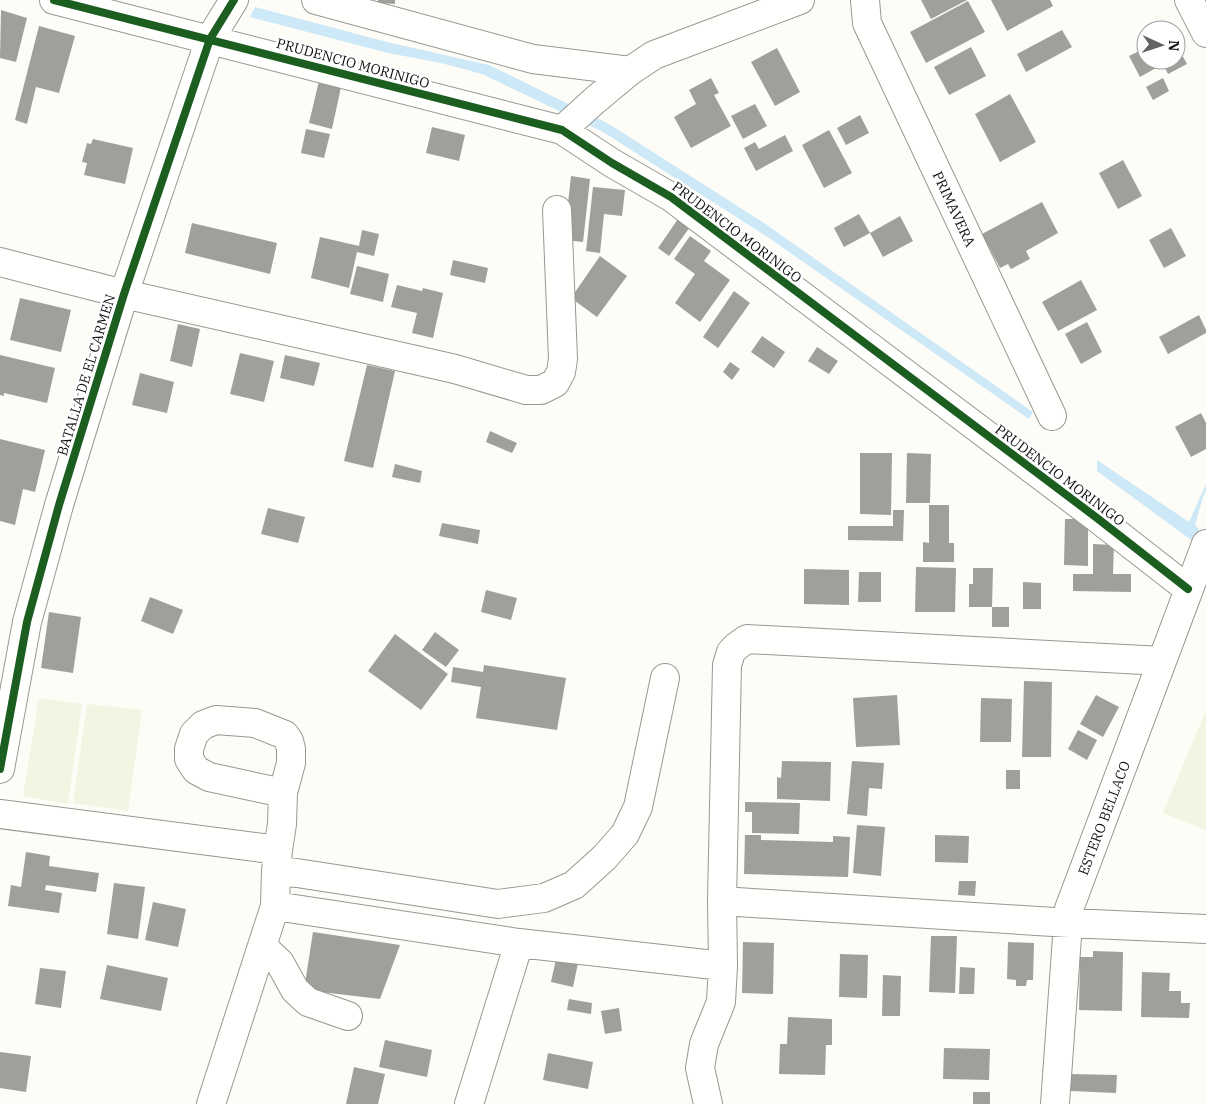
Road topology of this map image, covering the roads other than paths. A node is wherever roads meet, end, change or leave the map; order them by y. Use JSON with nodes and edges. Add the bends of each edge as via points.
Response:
{"nodes":[{"id":1,"x":54,"y":0,"type":"edge"},
{"id":2,"x":234,"y":0,"type":"edge"},
{"id":3,"x":316,"y":0,"type":"edge"},
{"id":4,"x":800,"y":0,"type":"edge"},
{"id":5,"x":865,"y":0,"type":"edge"},
{"id":6,"x":1189,"y":0,"type":"edge"},
{"id":7,"x":1206,"y":33,"type":"edge"},
{"id":8,"x":210,"y":39,"type":"junction"},
{"id":9,"x":630,"y":71,"type":"junction"},
{"id":10,"x":567,"y":125,"type":"junction"},
{"id":11,"x":557,"y":210,"type":"dead end"},
{"id":12,"x":0,"y":262,"type":"edge"},
{"id":13,"x":124,"y":294,"type":"junction"},
{"id":14,"x":1052,"y":416,"type":"dead end"},
{"id":15,"x":1206,"y":544,"type":"edge"},
{"id":16,"x":1188,"y":589,"type":"junction"},
{"id":17,"x":1162,"y":661,"type":"junction"},
{"id":18,"x":665,"y":678,"type":"dead end"},
{"id":19,"x":0,"y":769,"type":"edge"},
{"id":20,"x":283,"y":793,"type":"dead end"},
{"id":21,"x":0,"y":814,"type":"edge"},
{"id":22,"x":277,"y":860,"type":"junction"},
{"id":23,"x":722,"y":901,"type":"junction"},
{"id":24,"x":275,"y":906,"type":"junction"},
{"id":25,"x":1069,"y":923,"type":"junction"},
{"id":26,"x":1206,"y":928,"type":"edge"},
{"id":27,"x":520,"y":943,"type":"junction"},
{"id":28,"x":262,"y":946,"type":"junction"},
{"id":29,"x":723,"y":966,"type":"junction"},
{"id":30,"x":348,"y":1016,"type":"dead end"},
{"id":31,"x":211,"y":1104,"type":"edge"},
{"id":32,"x":469,"y":1104,"type":"edge"},
{"id":33,"x":708,"y":1104,"type":"edge"},
{"id":34,"x":1055,"y":1104,"type":"edge"}],
"edges":[{"from":1,"to":8,"type":"street","name":"PRUDENCIO MORINIGO"},
{"from":2,"to":8,"type":"street","name":"BATALLA DE EL CARMEN"},
{"from":3,"to":9,"type":"street","via":[[533,58]]},
{"from":4,"to":9,"type":"street","via":[[654,55]]},
{"from":5,"to":14,"type":"street","name":"PRIMAVERA","via":[[867,22]]},
{"from":6,"to":7,"type":"street"},
{"from":8,"to":10,"type":"street","name":"PRUDENCIO MORINIGO"},
{"from":8,"to":13,"type":"street","name":"BATALLA DE EL CARMEN"},
{"from":9,"to":10,"type":"street"},
{"from":10,"to":16,"type":"street","name":"PRUDENCIO MORINIGO","via":[[612,163],[671,197]]},
{"from":11,"to":13,"type":"street","via":[[563,359],[555,383],[541,390],[526,390],[455,369]]},
{"from":12,"to":13,"type":"street"},
{"from":13,"to":19,"type":"street","name":"BATALLA DE EL CARMEN","via":[[27,622]]},
{"from":15,"to":16,"type":"street","name":"ESTERO BELLACO"},
{"from":16,"to":17,"type":"street","name":"ESTERO BELLACO"},
{"from":17,"to":23,"type":"street","via":[[747,639],[730,652],[727,665]]},
{"from":17,"to":25,"type":"street","name":"ESTERO BELLACO","via":[[1070,909]]},
{"from":18,"to":22,"type":"street","via":[[638,807],[625,834],[606,857],[574,885],[544,898],[498,904],[297,873]]},
{"from":20,"to":22,"type":"street"},
{"from":21,"to":22,"type":"street"},
{"from":22,"to":24,"type":"street"},
{"from":23,"to":25,"type":"street"},
{"from":23,"to":29,"type":"street"},
{"from":24,"to":27,"type":"street"},
{"from":24,"to":28,"type":"street"},
{"from":25,"to":26,"type":"street"},
{"from":25,"to":34,"type":"street","name":"ESTERO BELLACO"},
{"from":27,"to":29,"type":"street"},
{"from":27,"to":32,"type":"street"},
{"from":28,"to":30,"type":"street","via":[[280,963],[294,990],[308,1002]]},
{"from":28,"to":31,"type":"street"},
{"from":29,"to":33,"type":"street","via":[[721,1002],[704,1044],[700,1068]]}]}
